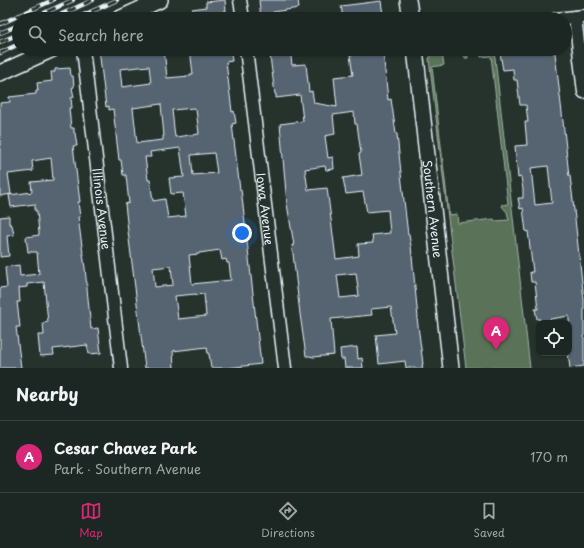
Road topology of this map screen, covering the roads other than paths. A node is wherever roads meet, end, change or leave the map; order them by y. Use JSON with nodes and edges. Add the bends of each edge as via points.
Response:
{"nodes":[{"id":1,"x":160,"y":0,"type":"edge"},
{"id":2,"x":240,"y":0,"type":"edge"},
{"id":3,"x":408,"y":0,"type":"edge"},
{"id":4,"x":134,"y":12,"type":"edge"},
{"id":5,"x":242,"y":12,"type":"edge"},
{"id":6,"x":410,"y":12,"type":"edge"},
{"id":7,"x":580,"y":16,"type":"edge"},
{"id":8,"x":38,"y":56,"type":"edge"},
{"id":9,"x":84,"y":56,"type":"edge"},
{"id":10,"x":247,"y":56,"type":"edge"},
{"id":11,"x":416,"y":56,"type":"edge"},
{"id":12,"x":0,"y":73,"type":"edge"},
{"id":13,"x":584,"y":92,"type":"edge"},
{"id":14,"x":121,"y":368,"type":"edge"},
{"id":15,"x":285,"y":368,"type":"edge"},
{"id":16,"x":451,"y":368,"type":"edge"}],
"edges":[{"from":1,"to":4,"type":"street"},
{"from":2,"to":5,"type":"street"},
{"from":3,"to":6,"type":"street"},
{"from":7,"to":13,"type":"street"},
{"from":8,"to":12,"type":"street"},
{"from":9,"to":14,"type":"street","name":"Illinois Avenue"},
{"from":10,"to":15,"type":"street","name":"Iowa Avenue"},
{"from":11,"to":16,"type":"street","name":"Southern Avenue"}]}
